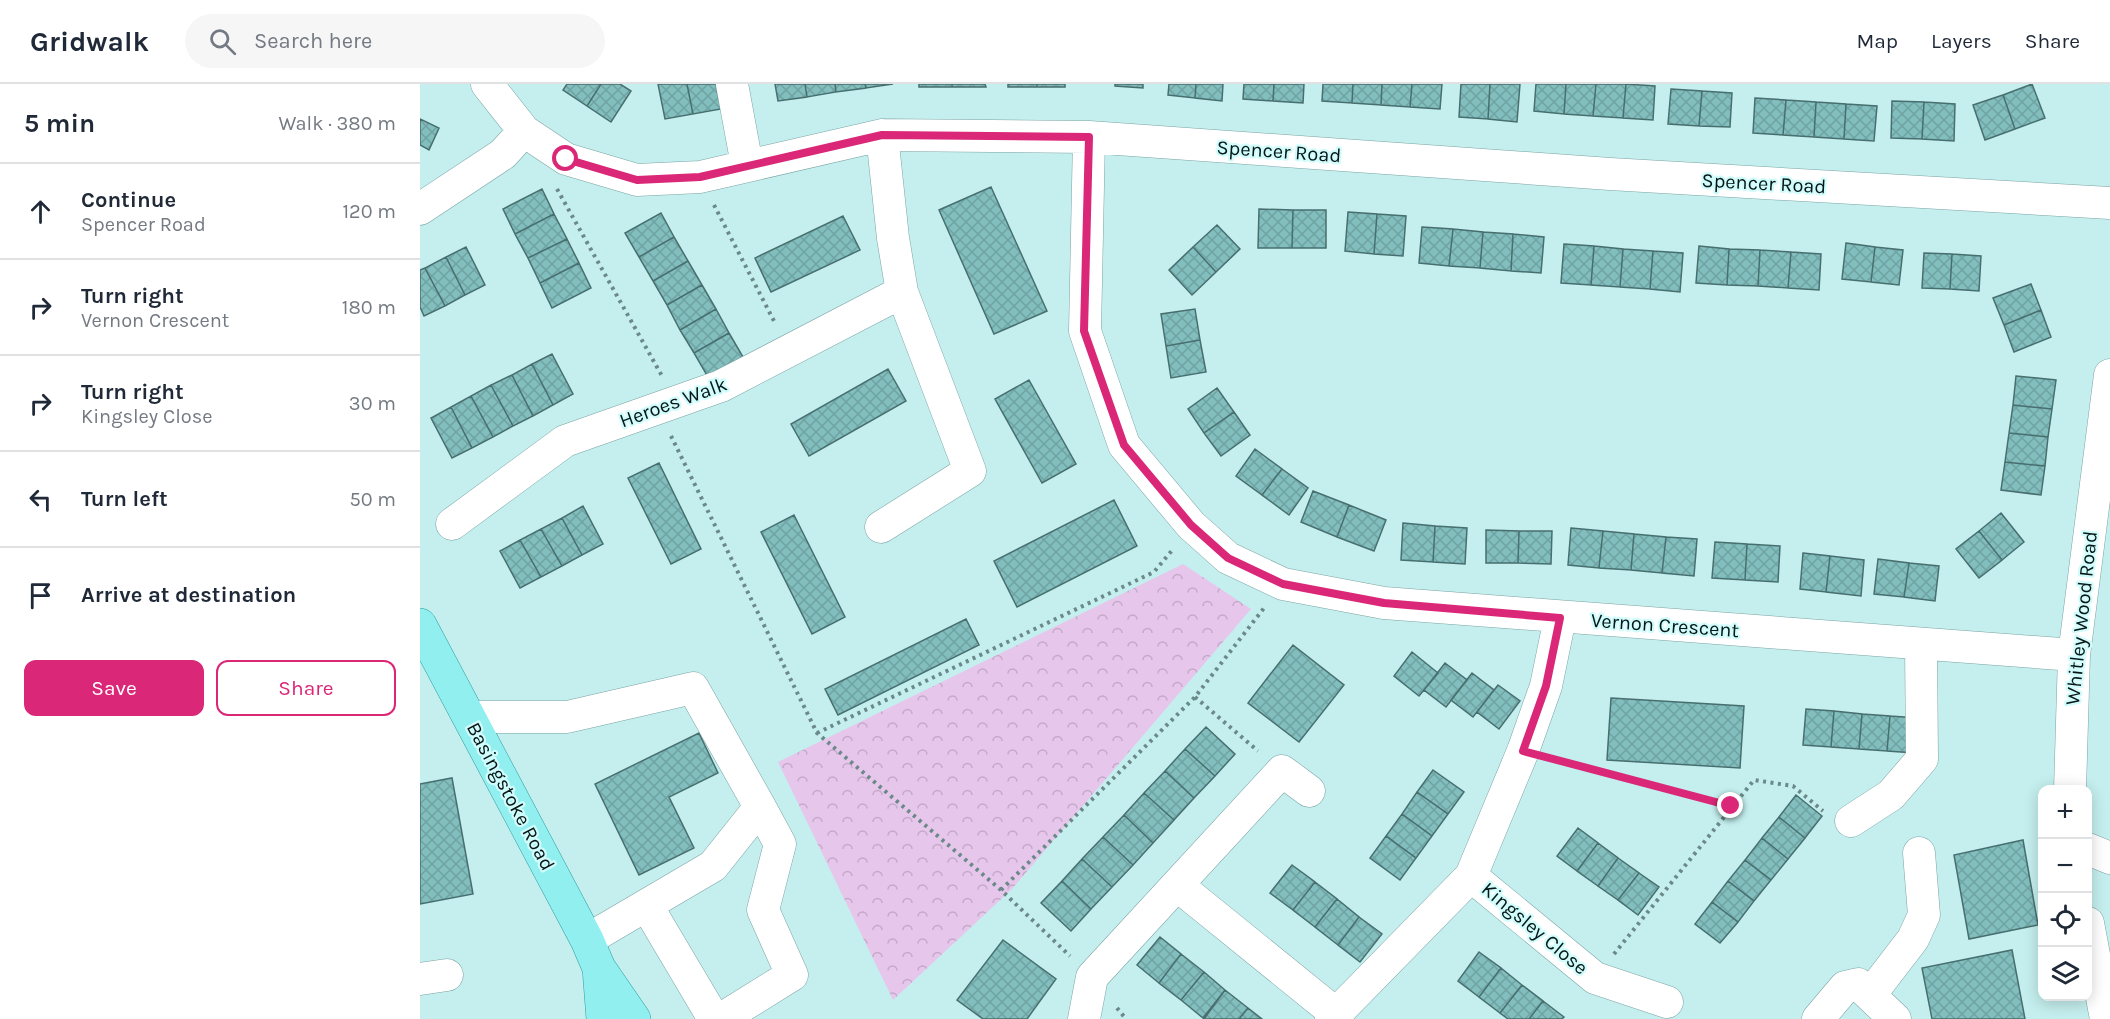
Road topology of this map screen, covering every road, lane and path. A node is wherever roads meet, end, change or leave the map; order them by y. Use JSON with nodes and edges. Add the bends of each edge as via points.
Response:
{"nodes":[{"id":1,"x":487,"y":84,"type":"edge"},
{"id":2,"x":732,"y":84,"type":"edge"},
{"id":3,"x":524,"y":131,"type":"junction"},
{"id":4,"x":882,"y":135,"type":"junction"},
{"id":5,"x":1089,"y":137,"type":"junction"},
{"id":6,"x":747,"y":165,"type":"junction"},
{"id":7,"x":700,"y":177,"type":"junction"},
{"id":8,"x":552,"y":180,"type":"dead end"},
{"id":9,"x":2110,"y":203,"type":"edge"},
{"id":10,"x":420,"y":209,"type":"edge"},
{"id":11,"x":902,"y":292,"type":"junction"},
{"id":12,"x":789,"y":350,"type":"junction"},
{"id":13,"x":2110,"y":375,"type":"edge"},
{"id":14,"x":667,"y":405,"type":"junction"},
{"id":15,"x":452,"y":524,"type":"dead end"},
{"id":16,"x":1191,"y":525,"type":"junction"},
{"id":17,"x":881,"y":527,"type":"dead end"},
{"id":18,"x":1283,"y":584,"type":"junction"},
{"id":19,"x":1560,"y":618,"type":"junction"},
{"id":20,"x":420,"y":625,"type":"edge"},
{"id":21,"x":1922,"y":644,"type":"junction"},
{"id":22,"x":2074,"y":655,"type":"junction"},
{"id":23,"x":1195,"y":697,"type":"junction"},
{"id":24,"x":469,"y":717,"type":"junction"},
{"id":25,"x":817,"y":732,"type":"junction"},
{"id":26,"x":1523,"y":751,"type":"junction"},
{"id":27,"x":1282,"y":771,"type":"junction"},
{"id":28,"x":2070,"y":785,"type":"edge"},
{"id":29,"x":1309,"y":791,"type":"dead end"},
{"id":30,"x":1731,"y":806,"type":"junction"},
{"id":31,"x":760,"y":807,"type":"junction"},
{"id":32,"x":1851,"y":820,"type":"joint"},
{"id":33,"x":2092,"y":851,"type":"edge"},
{"id":34,"x":1919,"y":853,"type":"dead end"},
{"id":35,"x":2110,"y":858,"type":"edge"},
{"id":36,"x":1471,"y":876,"type":"junction"},
{"id":37,"x":1177,"y":885,"type":"junction"},
{"id":38,"x":1001,"y":890,"type":"junction"},
{"id":39,"x":647,"y":906,"type":"junction"},
{"id":40,"x":2092,"y":944,"type":"edge"},
{"id":41,"x":593,"y":954,"type":"junction"},
{"id":42,"x":1092,"y":976,"type":"junction"},
{"id":43,"x":1595,"y":978,"type":"junction"},
{"id":44,"x":1870,"y":995,"type":"junction"},
{"id":45,"x":1667,"y":1002,"type":"dead end"},
{"id":46,"x":1333,"y":1016,"type":"edge"},
{"id":47,"x":603,"y":1019,"type":"edge"},
{"id":48,"x":634,"y":1019,"type":"edge"},
{"id":49,"x":714,"y":1019,"type":"edge"},
{"id":50,"x":721,"y":1019,"type":"edge"},
{"id":51,"x":1084,"y":1019,"type":"edge"},
{"id":52,"x":1126,"y":1019,"type":"edge"},
{"id":53,"x":1818,"y":1019,"type":"edge"},
{"id":54,"x":1895,"y":1019,"type":"edge"},
{"id":55,"x":2106,"y":1019,"type":"edge"}],
"edges":[{"from":1,"to":3,"type":"street","name":"Spencer Road"},
{"from":2,"to":6,"type":"street"},
{"from":3,"to":7,"type":"street","name":"Spencer Road","via":[[566,159],[637,180]]},
{"from":3,"to":10,"type":"street","via":[[503,154]]},
{"from":4,"to":5,"type":"street","name":"Spencer Road"},
{"from":4,"to":6,"type":"street","name":"Spencer Road"},
{"from":4,"to":11,"type":"street","via":[[892,238]]},
{"from":5,"to":9,"type":"street","name":"Spencer Road","via":[[1598,173]]},
{"from":5,"to":16,"type":"street","name":"Vernon Crescent","via":[[1084,331],[1124,445]]},
{"from":6,"to":7,"type":"street","name":"Spencer Road"},
{"from":7,"to":12,"type":"path"},
{"from":8,"to":14,"type":"path"},
{"from":11,"to":12,"type":"street","name":"Heroes Walk"},
{"from":11,"to":17,"type":"street","via":[[970,471]]},
{"from":12,"to":14,"type":"street","name":"Heroes Walk","via":[[721,386]]},
{"from":13,"to":22,"type":"street","name":"Whitley Wood Road"},
{"from":14,"to":15,"type":"street","name":"Heroes Walk","via":[[565,441]]},
{"from":14,"to":25,"type":"path"},
{"from":16,"to":18,"type":"street","name":"Vernon Crescent","via":[[1228,558]]},
{"from":16,"to":25,"type":"path","via":[[1154,572]]},
{"from":18,"to":19,"type":"street","name":"Vernon Crescent","via":[[1384,603]]},
{"from":18,"to":23,"type":"path"},
{"from":19,"to":21,"type":"street","name":"Vernon Crescent"},
{"from":19,"to":26,"type":"street","name":"Kingsley Close","via":[[1546,686]]},
{"from":20,"to":24,"type":"main road","name":"Basingstoke Road"},
{"from":21,"to":22,"type":"street","name":"Vernon Crescent"},
{"from":21,"to":32,"type":"street","via":[[1922,759],[1891,795]]},
{"from":22,"to":28,"type":"street","name":"Whitley Wood Road"},
{"from":23,"to":27,"type":"path"},
{"from":23,"to":38,"type":"path"},
{"from":24,"to":31,"type":"street","via":[[567,717],[693,688]]},
{"from":24,"to":41,"type":"main road","name":"Basingstoke Road"},
{"from":25,"to":38,"type":"path"},
{"from":26,"to":30,"type":"path"},
{"from":26,"to":36,"type":"street","name":"Kingsley Close"},
{"from":27,"to":29,"type":"street"},
{"from":27,"to":37,"type":"street"},
{"from":30,"to":32,"type":"path","via":[[1754,780],[1793,786],[1823,812]]},
{"from":30,"to":43,"type":"path"},
{"from":31,"to":39,"type":"street","via":[[713,866]]},
{"from":31,"to":50,"type":"street","via":[[780,844],[763,910],[792,975]]},
{"from":33,"to":35,"type":"street"},
{"from":34,"to":44,"type":"street","via":[[1924,915],[1913,939]]},
{"from":36,"to":43,"type":"street","name":"Kingsley Close"},
{"from":36,"to":46,"type":"street","name":"Kingsley Close"},
{"from":37,"to":42,"type":"street"},
{"from":37,"to":46,"type":"street","name":"Kingsley Close"},
{"from":38,"to":42,"type":"path"},
{"from":39,"to":41,"type":"street"},
{"from":39,"to":49,"type":"street"},
{"from":40,"to":55,"type":"street"},
{"from":41,"to":47,"type":"main road","name":"Basingstoke Road"},
{"from":41,"to":48,"type":"main road","name":"Basingstoke Road"},
{"from":42,"to":51,"type":"street"},
{"from":42,"to":52,"type":"path"},
{"from":43,"to":45,"type":"street","name":"Kingsley Close"},
{"from":44,"to":53,"type":"street","via":[[1858,984],[1845,987]]},
{"from":44,"to":54,"type":"street"}]}
